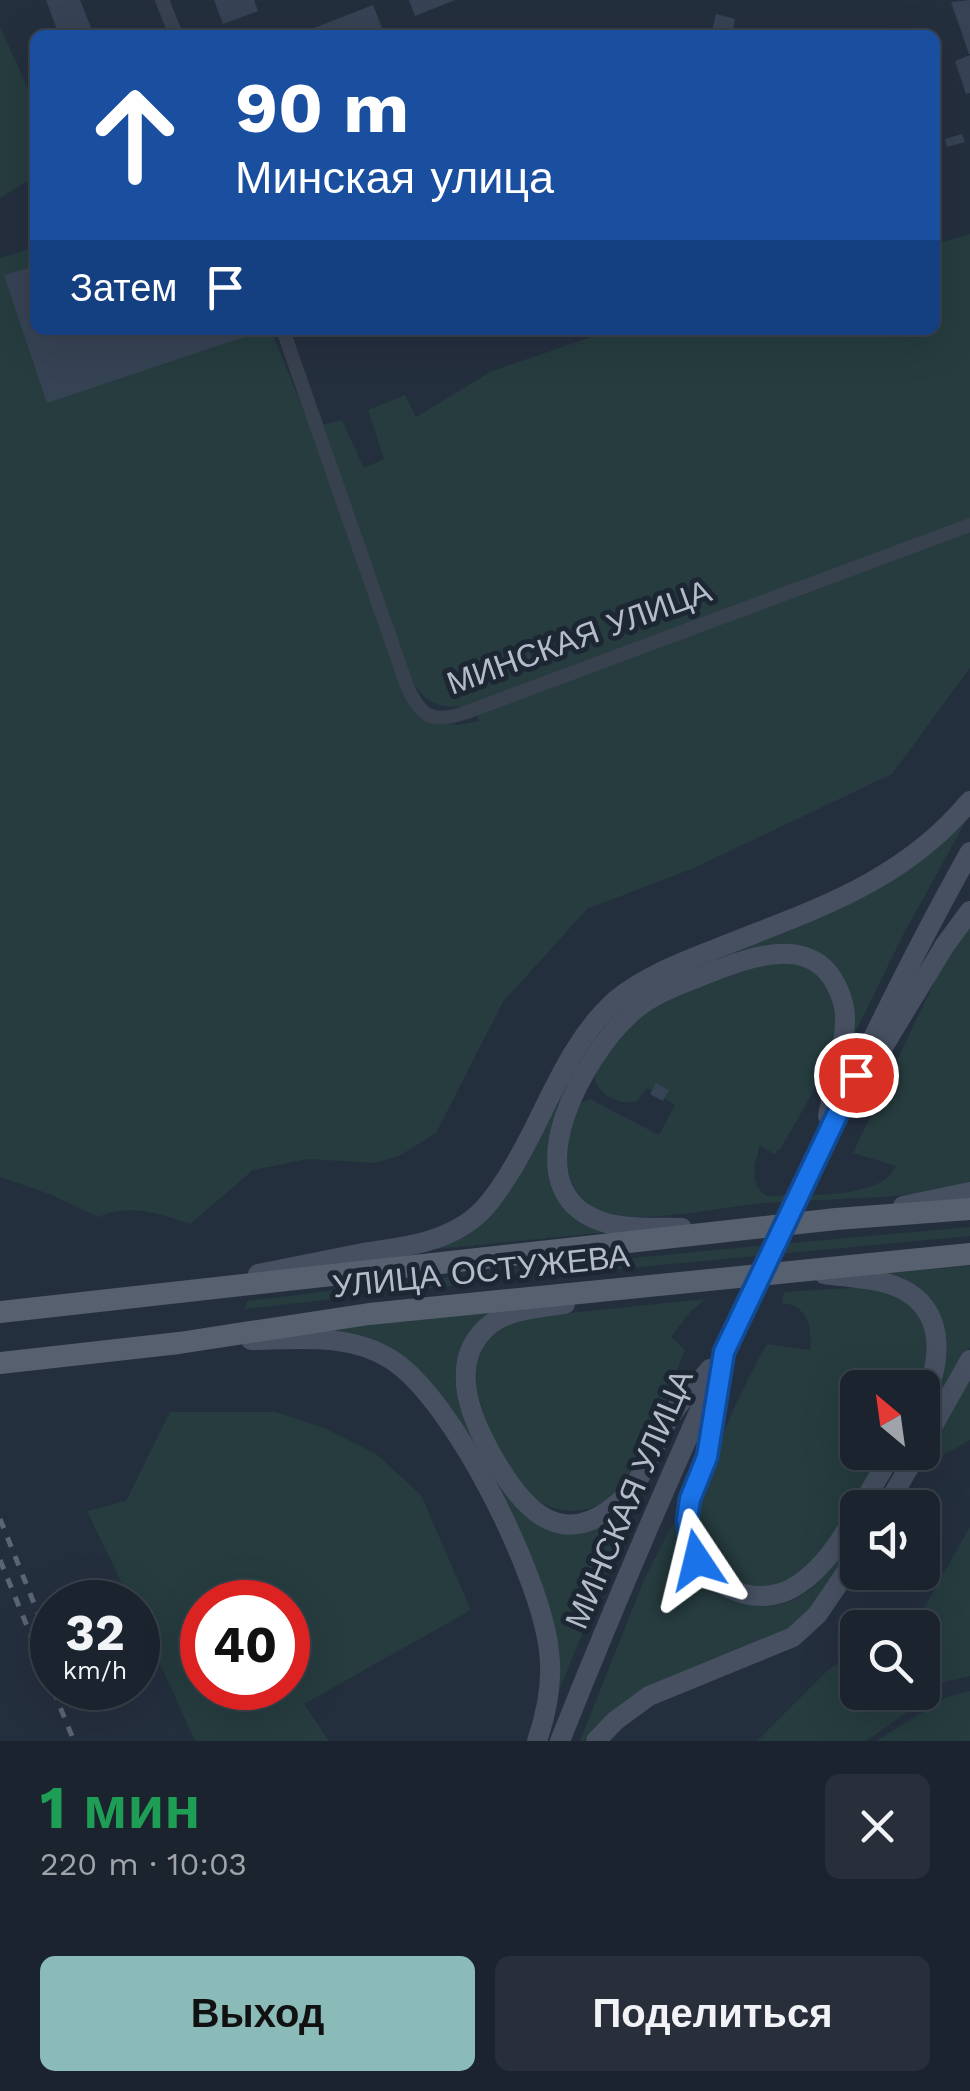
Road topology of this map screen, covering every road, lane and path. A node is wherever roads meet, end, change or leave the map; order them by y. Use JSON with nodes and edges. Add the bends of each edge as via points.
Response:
{"nodes":[{"id":1,"x":162,"y":0,"type":"edge"},
{"id":2,"x":174,"y":30,"type":"edge"},
{"id":3,"x":285,"y":335,"type":"edge"},
{"id":4,"x":970,"y":525,"type":"edge"},
{"id":5,"x":970,"y":801,"type":"edge"},
{"id":6,"x":970,"y":852,"type":"edge"},
{"id":7,"x":970,"y":911,"type":"edge"},
{"id":8,"x":823,"y":1142,"type":"junction"},
{"id":9,"x":970,"y":1192,"type":"edge"},
{"id":10,"x":970,"y":1209,"type":"edge"},
{"id":11,"x":836,"y":1219,"type":"junction"},
{"id":12,"x":732,"y":1230,"type":"junction"},
{"id":13,"x":970,"y":1254,"type":"edge"},
{"id":14,"x":807,"y":1272,"type":"junction"},
{"id":15,"x":694,"y":1282,"type":"junction"},
{"id":16,"x":162,"y":1293,"type":"junction"},
{"id":17,"x":0,"y":1312,"type":"edge"},
{"id":18,"x":180,"y":1343,"type":"junction"},
{"id":19,"x":724,"y":1352,"type":"junction"},
{"id":20,"x":970,"y":1360,"type":"edge"},
{"id":21,"x":0,"y":1363,"type":"edge"},
{"id":22,"x":970,"y":1367,"type":"edge"},
{"id":23,"x":935,"y":1370,"type":"edge"},
{"id":24,"x":956,"y":1387,"type":"junction"},
{"id":25,"x":940,"y":1414,"type":"edge"},
{"id":26,"x":840,"y":1537,"type":"edge"},
{"id":27,"x":840,"y":1581,"type":"edge"},
{"id":28,"x":538,"y":1741,"type":"edge"},
{"id":29,"x":560,"y":1741,"type":"edge"},
{"id":30,"x":596,"y":1741,"type":"edge"}],
"edges":[{"from":1,"to":2,"type":"street"},
{"from":3,"to":4,"type":"street","name":"МИНСКАЯ УЛИЦА","via":[[406,686],[428,716],[467,712]]},
{"from":5,"to":16,"type":"street","via":[[891,872],[620,997],[589,1029],[513,1167],[466,1224],[415,1246]]},
{"from":6,"to":8,"type":"street","name":"МИНСКАЯ УЛИЦА"},
{"from":7,"to":8,"type":"street"},
{"from":8,"to":12,"type":"street","via":[[846,1030],[838,986],[823,967],[805,956],[760,955],[686,982],[628,1015],[586,1071],[567,1112],[556,1152],[564,1189],[575,1206],[607,1223]]},
{"from":8,"to":19,"type":"street","name":"МИНСКАЯ УЛИЦА"},
{"from":9,"to":11,"type":"street"},
{"from":10,"to":11,"type":"main road","name":"УЛИЦА ОСТУЖЕВА"},
{"from":11,"to":12,"type":"main road","name":"УЛИЦА ОСТУЖЕВА"},
{"from":12,"to":16,"type":"main road","name":"УЛИЦА ОСТУЖЕВА"},
{"from":13,"to":14,"type":"main road","name":"УЛИЦА ОСТУЖЕВА"},
{"from":14,"to":15,"type":"main road","name":"УЛИЦА ОСТУЖЕВА"},
{"from":14,"to":23,"type":"street","via":[[909,1294],[933,1326]]},
{"from":15,"to":18,"type":"main road","name":"УЛИЦА ОСТУЖЕВА","via":[[369,1314]]},
{"from":15,"to":19,"type":"street","via":[[520,1311],[494,1322],[468,1363],[473,1418],[528,1508],[549,1521],[588,1522],[636,1484],[668,1420]]},
{"from":16,"to":17,"type":"main road","name":"УЛИЦА ОСТУЖЕВА"},
{"from":18,"to":21,"type":"main road","name":"УЛИЦА ОСТУЖЕВА"},
{"from":18,"to":28,"type":"street","via":[[342,1340],[392,1360],[428,1393],[484,1484],[535,1587],[550,1684]]},
{"from":19,"to":26,"type":"street","via":[[707,1457],[687,1520],[691,1549],[704,1570],[742,1594],[774,1595],[794,1588]]},
{"from":19,"to":29,"type":"street","name":"МИНСКАЯ УЛИЦА"},
{"from":20,"to":24,"type":"street"},
{"from":22,"to":24,"type":"street"},
{"from":24,"to":25,"type":"street"},
{"from":27,"to":30,"type":"street","via":[[793,1636],[649,1696]]}]}
